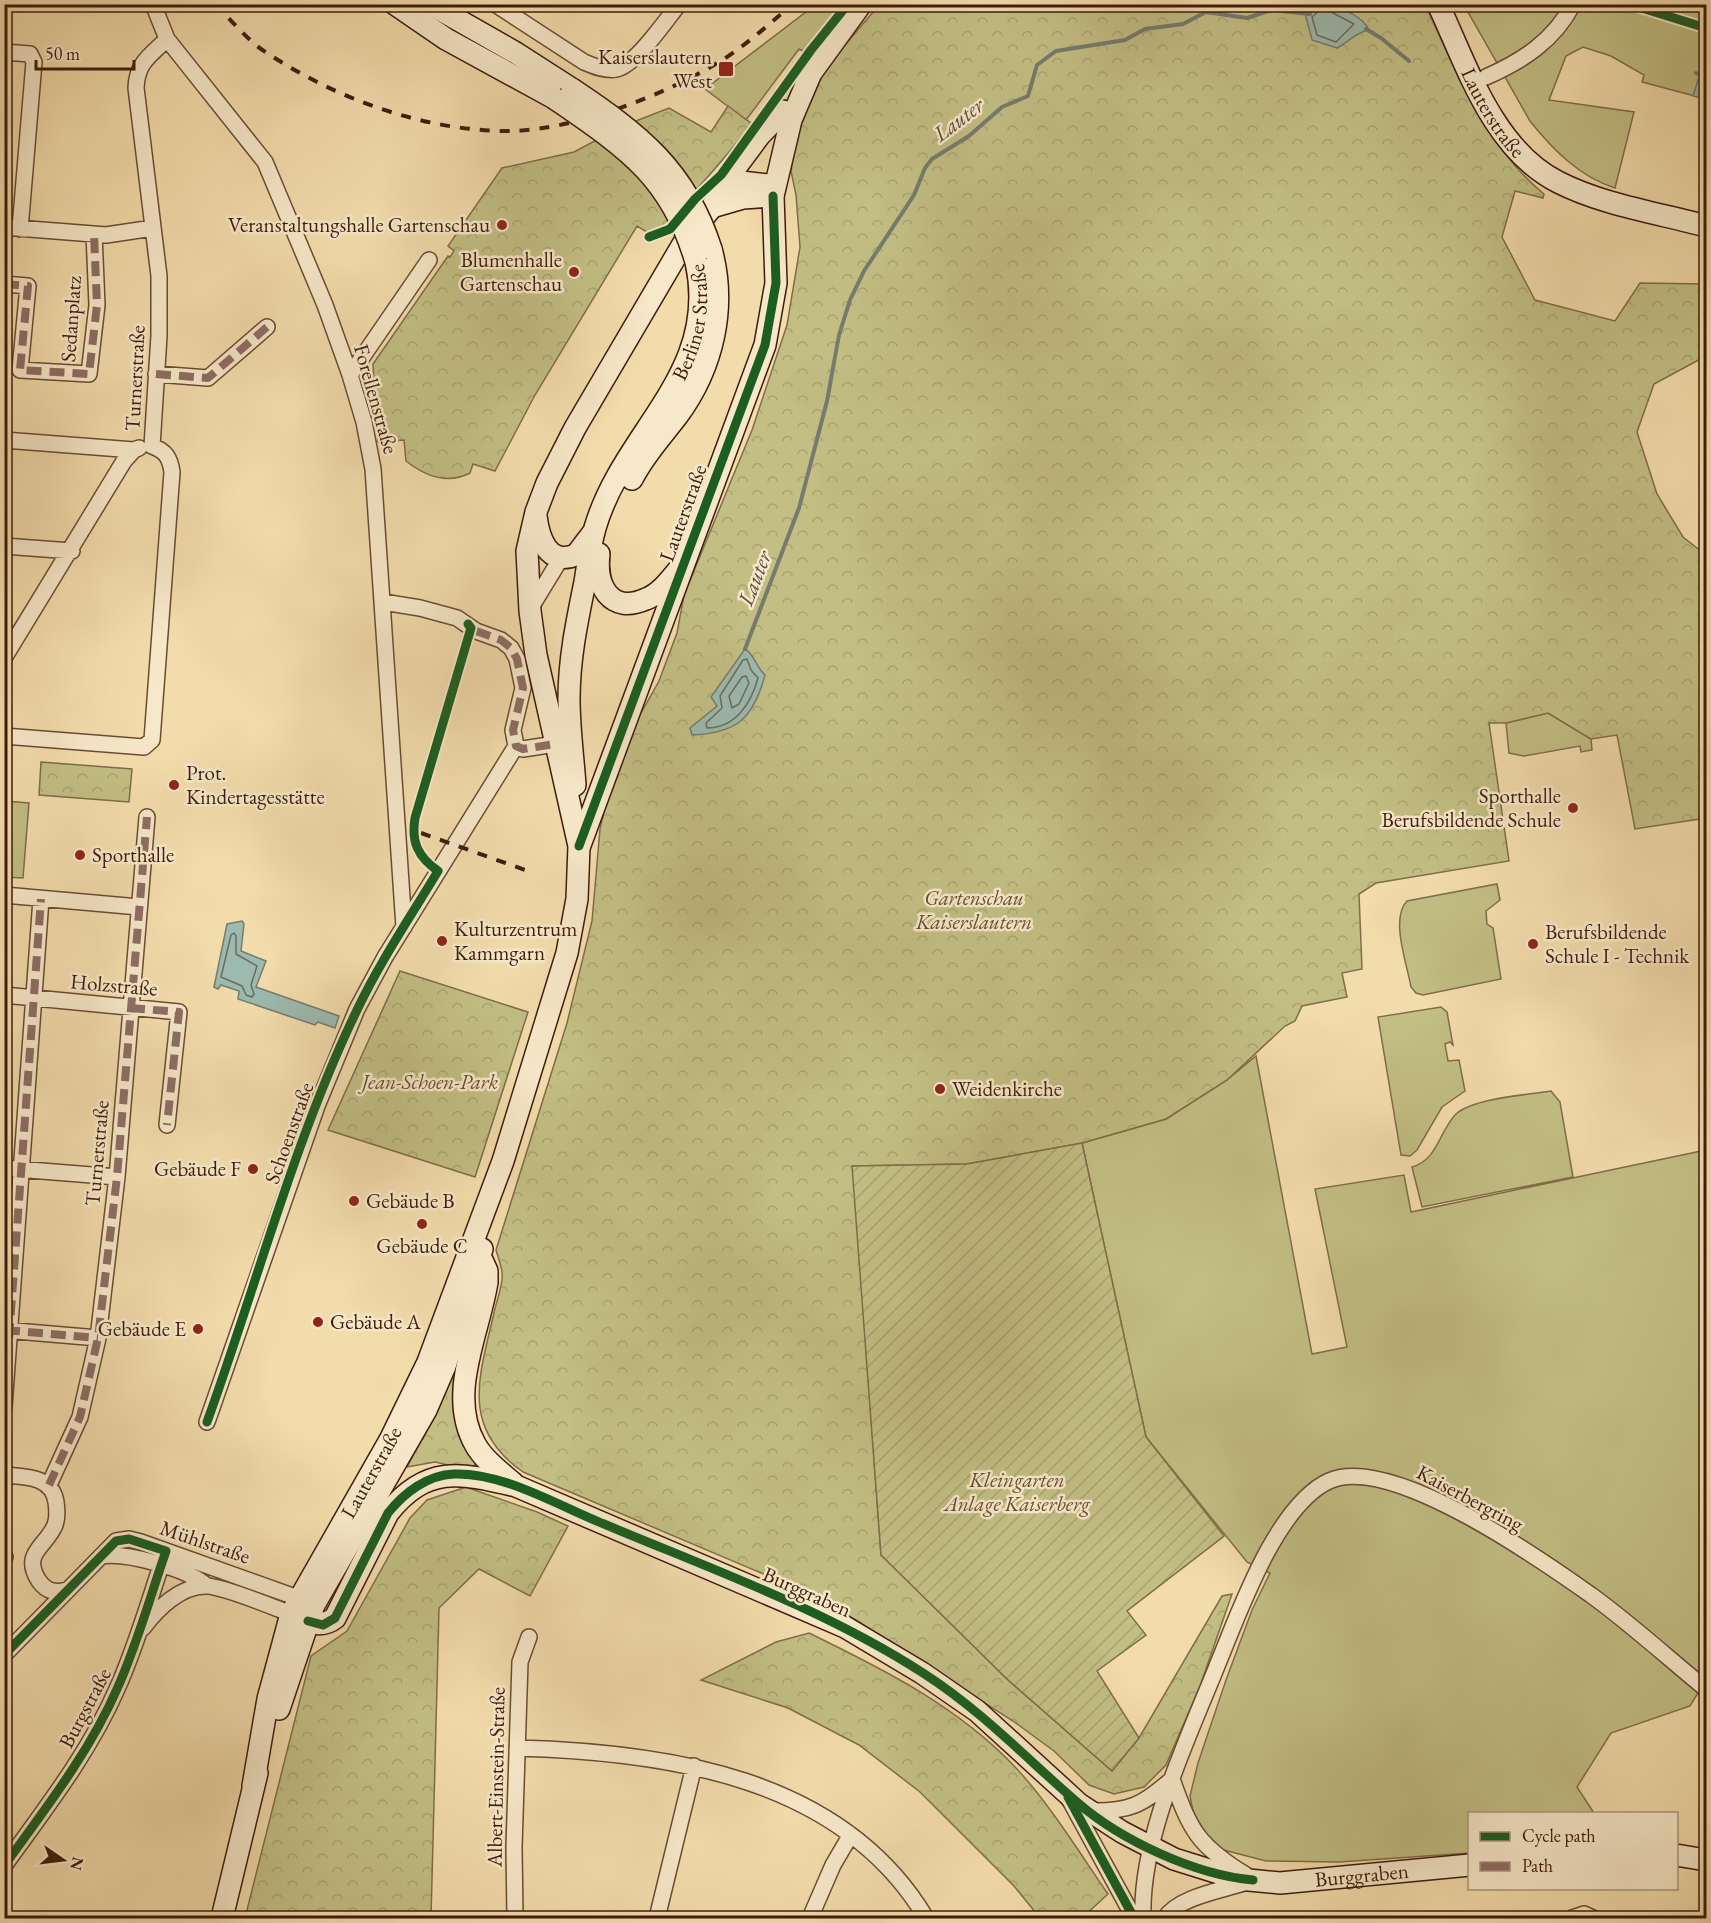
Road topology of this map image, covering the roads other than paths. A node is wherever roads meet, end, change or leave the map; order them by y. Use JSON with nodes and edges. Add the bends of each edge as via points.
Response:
{"nodes":[{"id":1,"x":153,"y":4,"type":"edge"},
{"id":2,"x":395,"y":4,"type":"edge"},
{"id":3,"x":430,"y":4,"type":"edge"},
{"id":4,"x":495,"y":4,"type":"edge"},
{"id":5,"x":679,"y":4,"type":"edge"},
{"id":6,"x":861,"y":4,"type":"edge"},
{"id":7,"x":1438,"y":4,"type":"edge"},
{"id":8,"x":1449,"y":4,"type":"edge"},
{"id":9,"x":1573,"y":4,"type":"edge"},
{"id":10,"x":167,"y":39,"type":"junction"},
{"id":11,"x":4,"y":52,"type":"edge"},
{"id":12,"x":811,"y":73,"type":"junction"},
{"id":13,"x":1486,"y":77,"type":"junction"},
{"id":14,"x":563,"y":94,"type":"junction"},
{"id":15,"x":1484,"y":100,"type":"junction"},
{"id":16,"x":783,"y":111,"type":"junction"},
{"id":17,"x":1581,"y":190,"type":"junction"},
{"id":18,"x":771,"y":191,"type":"junction"},
{"id":19,"x":716,"y":201,"type":"junction"},
{"id":20,"x":1707,"y":226,"type":"edge"},
{"id":21,"x":12,"y":228,"type":"edge"},
{"id":22,"x":153,"y":228,"type":"junction"},
{"id":23,"x":94,"y":234,"type":"junction"},
{"id":24,"x":703,"y":256,"type":"junction"},
{"id":25,"x":429,"y":260,"type":"dead end"},
{"id":26,"x":4,"y":284,"type":"edge"},
{"id":27,"x":267,"y":327,"type":"dead end"},
{"id":28,"x":156,"y":374,"type":"junction"},
{"id":29,"x":350,"y":375,"type":"junction"},
{"id":30,"x":4,"y":440,"type":"edge"},
{"id":31,"x":152,"y":446,"type":"junction"},
{"id":32,"x":134,"y":450,"type":"junction"},
{"id":33,"x":536,"y":512,"type":"junction"},
{"id":34,"x":595,"y":528,"type":"junction"},
{"id":35,"x":4,"y":546,"type":"edge"},
{"id":36,"x":600,"y":550,"type":"junction"},
{"id":37,"x":72,"y":551,"type":"junction"},
{"id":38,"x":561,"y":558,"type":"junction"},
{"id":39,"x":682,"y":565,"type":"junction"},
{"id":40,"x":584,"y":585,"type":"junction"},
{"id":41,"x":383,"y":602,"type":"junction"},
{"id":42,"x":530,"y":611,"type":"junction"},
{"id":43,"x":4,"y":658,"type":"edge"},
{"id":44,"x":4,"y":736,"type":"edge"},
{"id":45,"x":555,"y":744,"type":"junction"},
{"id":46,"x":516,"y":746,"type":"junction"},
{"id":47,"x":147,"y":817,"type":"dead end"},
{"id":48,"x":579,"y":846,"type":"junction"},
{"id":49,"x":4,"y":895,"type":"edge"},
{"id":50,"x":41,"y":898,"type":"junction"},
{"id":51,"x":139,"y":907,"type":"junction"},
{"id":52,"x":404,"y":927,"type":"junction"},
{"id":53,"x":4,"y":995,"type":"edge"},
{"id":54,"x":34,"y":998,"type":"junction"},
{"id":55,"x":130,"y":1008,"type":"junction"},
{"id":56,"x":166,"y":1125,"type":"dead end"},
{"id":57,"x":503,"y":1161,"type":"junction"},
{"id":58,"x":4,"y":1168,"type":"edge"},
{"id":59,"x":22,"y":1169,"type":"junction"},
{"id":60,"x":117,"y":1177,"type":"junction"},
{"id":61,"x":480,"y":1254,"type":"junction"},
{"id":62,"x":8,"y":1330,"type":"edge"},
{"id":63,"x":98,"y":1338,"type":"junction"},
{"id":64,"x":4,"y":1407,"type":"edge"},
{"id":65,"x":207,"y":1422,"type":"dead end"},
{"id":66,"x":4,"y":1475,"type":"edge"},
{"id":67,"x":49,"y":1485,"type":"junction"},
{"id":68,"x":516,"y":1486,"type":"junction"},
{"id":69,"x":166,"y":1551,"type":"junction"},
{"id":70,"x":101,"y":1556,"type":"junction"},
{"id":71,"x":161,"y":1566,"type":"junction"},
{"id":72,"x":207,"y":1586,"type":"junction"},
{"id":73,"x":67,"y":1590,"type":"junction"},
{"id":74,"x":303,"y":1610,"type":"junction"},
{"id":75,"x":137,"y":1635,"type":"junction"},
{"id":76,"x":529,"y":1637,"type":"dead end"},
{"id":77,"x":4,"y":1655,"type":"edge"},
{"id":78,"x":1707,"y":1689,"type":"edge"},
{"id":79,"x":517,"y":1748,"type":"junction"},
{"id":80,"x":694,"y":1766,"type":"junction"},
{"id":81,"x":1172,"y":1779,"type":"junction"},
{"id":82,"x":1064,"y":1789,"type":"junction"},
{"id":83,"x":1089,"y":1811,"type":"junction"},
{"id":84,"x":850,"y":1836,"type":"junction"},
{"id":85,"x":1152,"y":1848,"type":"junction"},
{"id":86,"x":1678,"y":1855,"type":"edge"},
{"id":87,"x":1707,"y":1860,"type":"edge"},
{"id":88,"x":1468,"y":1865,"type":"edge"},
{"id":89,"x":4,"y":1866,"type":"edge"},
{"id":90,"x":1253,"y":1880,"type":"junction"},
{"id":91,"x":1575,"y":1917,"type":"edge"},
{"id":92,"x":222,"y":1918,"type":"edge"},
{"id":93,"x":515,"y":1918,"type":"edge"},
{"id":94,"x":657,"y":1918,"type":"edge"},
{"id":95,"x":810,"y":1918,"type":"edge"},
{"id":96,"x":926,"y":1918,"type":"edge"},
{"id":97,"x":1134,"y":1918,"type":"edge"},
{"id":98,"x":1143,"y":1918,"type":"edge"},
{"id":99,"x":1165,"y":1918,"type":"edge"},
{"id":100,"x":1593,"y":1918,"type":"edge"}],
"edges":[{"from":1,"to":10,"type":"street","name":"Forellenstraße"},
{"from":2,"to":14,"type":"main road","name":"Berliner Straße","via":[[446,39]]},
{"from":3,"to":14,"type":"main road","name":"Berliner Straße","via":[[516,52]]},
{"from":4,"to":5,"type":"street","via":[[584,62],[617,69],[632,60]]},
{"from":6,"to":12,"type":"main road","name":"Lauterstraße"},
{"from":7,"to":15,"type":"main road","name":"Lauterstraße"},
{"from":8,"to":13,"type":"main road","name":"Lauterstraße"},
{"from":9,"to":13,"type":"street","via":[[1561,24],[1536,49]]},
{"from":10,"to":22,"type":"street","name":"Turnerstraße","via":[[136,73]]},
{"from":10,"to":29,"type":"street","name":"Forellenstraße","via":[[266,162]]},
{"from":11,"to":21,"type":"street","via":[[30,54],[34,62]]},
{"from":12,"to":16,"type":"main road","name":"Lauterstraße"},
{"from":12,"to":18,"type":"main road","name":"Lauterstraße","via":[[791,120]]},
{"from":13,"to":15,"type":"main road"},
{"from":13,"to":17,"type":"main road","name":"Lauterstraße","via":[[1530,145]]},
{"from":14,"to":24,"type":"main road","name":"Berliner Straße","bridge":true,"via":[[631,130],[666,164],[687,193]]},
{"from":15,"to":17,"type":"main road","name":"Lauterstraße","via":[[1507,137],[1533,164],[1559,183]]},
{"from":16,"to":18,"type":"main road","name":"Lauterstraße","via":[[772,146]]},
{"from":16,"to":19,"type":"main road","via":[[759,136]]},
{"from":17,"to":20,"type":"main road","name":"Lauterstraße"},
{"from":18,"to":19,"type":"main road","name":"Lauterstraße","via":[[741,182]]},
{"from":18,"to":39,"type":"main road","name":"Lauterstraße","via":[[776,283],[769,331]]},
{"from":19,"to":33,"type":"main road","name":"Lauterstraße","via":[[686,239],[575,428]]},
{"from":21,"to":23,"type":"street"},
{"from":22,"to":23,"type":"street"},
{"from":22,"to":28,"type":"street","name":"Turnerstraße","via":[[159,293]]},
{"from":23,"to":26,"type":"street","name":"Sedanplatz","via":[[97,305],[88,374],[20,370],[28,286]]},
{"from":24,"to":34,"type":"main road","name":"Berliner Straße","via":[[689,359],[669,398],[631,454]]},
{"from":24,"to":36,"type":"main road","name":"Berliner Straße","via":[[717,275],[718,300],[714,336],[704,368],[685,405],[634,474]]},
{"from":25,"to":29,"type":"street"},
{"from":27,"to":28,"type":"street","via":[[208,378]]},
{"from":28,"to":31,"type":"street","name":"Turnerstraße"},
{"from":29,"to":41,"type":"street","name":"Forellenstraße","via":[[371,452]]},
{"from":30,"to":32,"type":"street"},
{"from":31,"to":32,"type":"street"},
{"from":31,"to":44,"type":"street","name":"Turnerstraße","via":[[162,449],[170,459],[172,472],[152,740],[138,747]]},
{"from":32,"to":37,"type":"street"},
{"from":33,"to":38,"type":"main road","via":[[540,541]]},
{"from":33,"to":42,"type":"main road","name":"Lauterstraße","via":[[527,551]]},
{"from":34,"to":38,"type":"main road","via":[[583,550]]},
{"from":34,"to":40,"type":"main road","name":"Berliner Straße"},
{"from":35,"to":37,"type":"street"},
{"from":36,"to":39,"type":"main road","via":[[600,585],[606,594],[622,602],[638,602],[654,595]]},
{"from":36,"to":40,"type":"main road","name":"Berliner Straße"},
{"from":37,"to":43,"type":"street"},
{"from":38,"to":42,"type":"street"},
{"from":39,"to":48,"type":"main road","name":"Lauterstraße"},
{"from":40,"to":48,"type":"main road","name":"Berliner Straße","via":[[573,642],[569,700]]},
{"from":41,"to":46,"type":"street","via":[[458,618],[511,648],[523,688],[513,730]]},
{"from":41,"to":52,"type":"street","name":"Forellenstraße"},
{"from":42,"to":45,"type":"main road","name":"Lauterstraße"},
{"from":45,"to":46,"type":"street","via":[[523,749]]},
{"from":45,"to":48,"type":"main road","name":"Lauterstraße"},
{"from":46,"to":52,"type":"street","name":"Schoenstraße"},
{"from":47,"to":51,"type":"street","name":"Turnerstraße"},
{"from":48,"to":57,"type":"main road","name":"Lauterstraße","via":[[577,899],[567,953]]},
{"from":49,"to":50,"type":"street"},
{"from":50,"to":51,"type":"street"},
{"from":50,"to":54,"type":"street"},
{"from":51,"to":55,"type":"street","name":"Turnerstraße"},
{"from":52,"to":65,"type":"street","name":"Schoenstraße","via":[[357,1010],[317,1106]]},
{"from":53,"to":54,"type":"street","name":"Holzstraße"},
{"from":54,"to":55,"type":"street","name":"Holzstraße"},
{"from":54,"to":59,"type":"street"},
{"from":55,"to":56,"type":"street","name":"Holzstraße","via":[[179,1012]]},
{"from":55,"to":60,"type":"street","name":"Turnerstraße"},
{"from":57,"to":61,"type":"main road","name":"Lauterstraße"},
{"from":57,"to":74,"type":"main road","name":"Lauterstraße","via":[[410,1403]]},
{"from":58,"to":59,"type":"street"},
{"from":59,"to":60,"type":"street"},
{"from":59,"to":62,"type":"street"},
{"from":60,"to":63,"type":"street","name":"Turnerstraße"},
{"from":61,"to":68,"type":"main road","via":[[487,1282],[464,1378],[465,1416],[475,1444]]},
{"from":61,"to":74,"type":"main road","name":"Lauterstraße","via":[[445,1366],[426,1410]]},
{"from":62,"to":63,"type":"street"},
{"from":62,"to":64,"type":"street"},
{"from":63,"to":67,"type":"street","name":"Turnerstraße","via":[[80,1417]]},
{"from":66,"to":67,"type":"street","via":[[29,1477]]},
{"from":67,"to":73,"type":"street","via":[[58,1512],[55,1525],[35,1552],[33,1563],[44,1588],[55,1593]]},
{"from":68,"to":74,"type":"main road","name":"Burggraben","via":[[453,1474],[415,1487],[388,1513],[350,1588],[330,1608]]},
{"from":68,"to":82,"type":"main road","name":"Burggraben","via":[[845,1628],[977,1711]]},
{"from":69,"to":70,"type":"street","name":"Mühlstraße","via":[[129,1539],[116,1540]]},
{"from":69,"to":71,"type":"street","name":"Burgstraße"},
{"from":69,"to":74,"type":"street","name":"Mühlstraße"},
{"from":70,"to":71,"type":"street","name":"Mühlstraße","via":[[129,1555]]},
{"from":70,"to":73,"type":"street","name":"Mühlstraße"},
{"from":71,"to":72,"type":"street","name":"Mühlstraße","via":[[199,1579]]},
{"from":71,"to":75,"type":"street","name":"Burgstraße"},
{"from":72,"to":74,"type":"street","name":"Mühlstraße"},
{"from":72,"to":75,"type":"street","name":"Mühlstraße","via":[[169,1600]]},
{"from":73,"to":77,"type":"street","name":"Mühlstraße"},
{"from":74,"to":92,"type":"main road","name":"Lauterstraße","via":[[253,1786]]},
{"from":75,"to":89,"type":"street","name":"Burgstraße","via":[[103,1718]]},
{"from":76,"to":79,"type":"street","name":"Albert-Einstein-Straße","via":[[520,1662]]},
{"from":78,"to":81,"type":"street","name":"Kaiserbergring","via":[[1591,1595],[1443,1504],[1416,1490],[1373,1477],[1330,1480],[1309,1494],[1274,1542],[1243,1603]]},
{"from":79,"to":80,"type":"street","via":[[624,1754]]},
{"from":79,"to":93,"type":"street","name":"Albert-Einstein-Straße"},
{"from":80,"to":84,"type":"street","via":[[767,1789],[813,1811]]},
{"from":80,"to":94,"type":"street"},
{"from":81,"to":83,"type":"street","via":[[1150,1799],[1134,1807],[1112,1812]]},
{"from":81,"to":85,"type":"street","name":"Kaiserbergring"},
{"from":81,"to":90,"type":"street","via":[[1193,1832],[1221,1860]]},
{"from":82,"to":83,"type":"main road","name":"Burggraben"},
{"from":82,"to":97,"type":"street"},
{"from":83,"to":85,"type":"main road","name":"Burggraben"},
{"from":84,"to":95,"type":"street"},
{"from":84,"to":96,"type":"street","via":[[888,1865],[909,1889]]},
{"from":85,"to":90,"type":"main road","name":"Burggraben","via":[[1213,1873]]},
{"from":85,"to":98,"type":"street","name":"Kaiserbergring","via":[[1142,1902]]},
{"from":86,"to":87,"type":"main road"},
{"from":88,"to":90,"type":"main road","name":"Burggraben","via":[[1280,1883]]},
{"from":90,"to":99,"type":"street","name":"Burggraben","via":[[1190,1899],[1171,1909]]},
{"from":91,"to":100,"type":"street","via":[[1584,1914]]}]}
